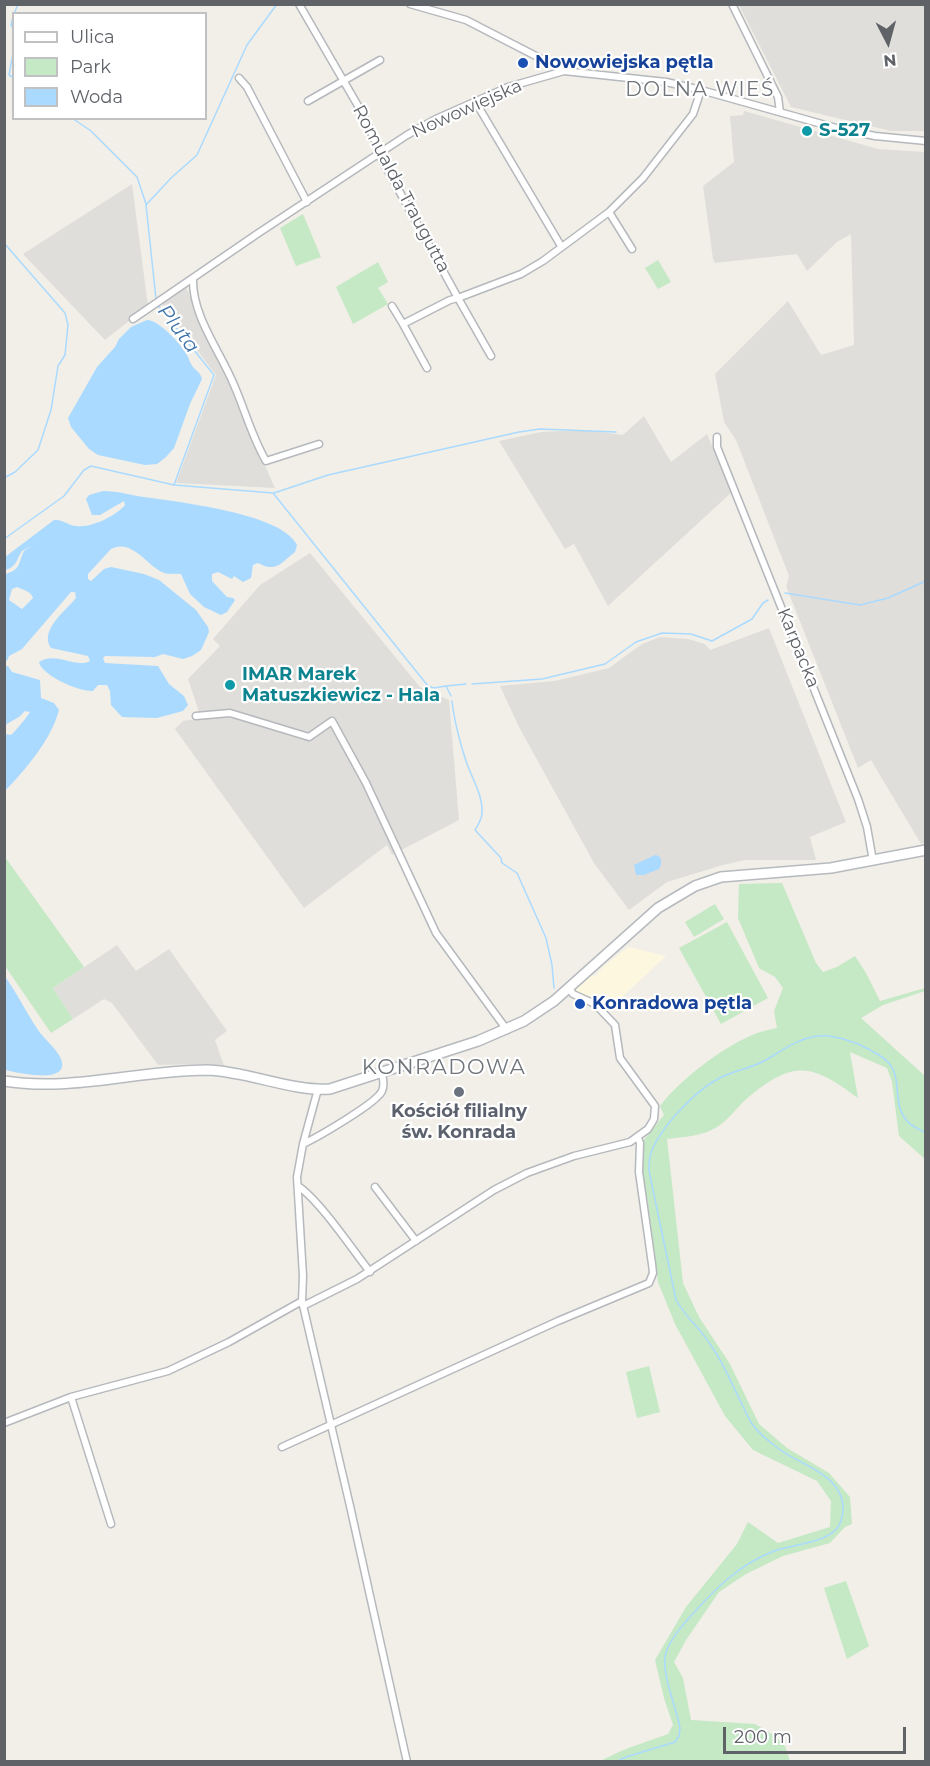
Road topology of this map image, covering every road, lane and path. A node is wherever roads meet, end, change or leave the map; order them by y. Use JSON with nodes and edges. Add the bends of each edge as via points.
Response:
{"nodes":[{"id":1,"x":299,"y":4,"type":"edge"},
{"id":2,"x":410,"y":4,"type":"edge"},
{"id":3,"x":732,"y":4,"type":"edge"},
{"id":4,"x":380,"y":60,"type":"dead end"},
{"id":5,"x":564,"y":71,"type":"junction"},
{"id":6,"x":239,"y":78,"type":"dead end"},
{"id":7,"x":343,"y":81,"type":"junction"},
{"id":8,"x":701,"y":90,"type":"junction"},
{"id":9,"x":308,"y":101,"type":"dead end"},
{"id":10,"x":475,"y":101,"type":"junction"},
{"id":11,"x":780,"y":112,"type":"junction"},
{"id":12,"x":926,"y":141,"type":"edge"},
{"id":13,"x":379,"y":153,"type":"junction"},
{"id":14,"x":307,"y":202,"type":"junction"},
{"id":15,"x":609,"y":212,"type":"junction"},
{"id":16,"x":561,"y":246,"type":"junction"},
{"id":17,"x":632,"y":249,"type":"dead end"},
{"id":18,"x":193,"y":279,"type":"junction"},
{"id":19,"x":458,"y":298,"type":"junction"},
{"id":20,"x":392,"y":306,"type":"dead end"},
{"id":21,"x":133,"y":319,"type":"dead end"},
{"id":22,"x":403,"y":324,"type":"junction"},
{"id":23,"x":491,"y":356,"type":"dead end"},
{"id":24,"x":427,"y":369,"type":"dead end"},
{"id":25,"x":717,"y":437,"type":"dead end"},
{"id":26,"x":319,"y":444,"type":"dead end"},
{"id":27,"x":196,"y":716,"type":"dead end"},
{"id":28,"x":926,"y":850,"type":"edge"},
{"id":29,"x":873,"y":861,"type":"junction"},
{"id":30,"x":568,"y":988,"type":"junction"},
{"id":31,"x":507,"y":1030,"type":"junction"},
{"id":32,"x":382,"y":1072,"type":"junction"},
{"id":33,"x":4,"y":1081,"type":"edge"},
{"id":34,"x":318,"y":1089,"type":"junction"},
{"id":35,"x":638,"y":1138,"type":"junction"},
{"id":36,"x":303,"y":1144,"type":"junction"},
{"id":37,"x":298,"y":1186,"type":"junction"},
{"id":38,"x":375,"y":1187,"type":"dead end"},
{"id":39,"x":416,"y":1241,"type":"junction"},
{"id":40,"x":370,"y":1272,"type":"junction"},
{"id":41,"x":302,"y":1304,"type":"junction"},
{"id":42,"x":71,"y":1397,"type":"junction"},
{"id":43,"x":4,"y":1422,"type":"edge"},
{"id":44,"x":331,"y":1425,"type":"junction"},
{"id":45,"x":282,"y":1447,"type":"dead end"},
{"id":46,"x":111,"y":1524,"type":"dead end"},
{"id":47,"x":407,"y":1761,"type":"edge"}],
"edges":[{"from":1,"to":7,"type":"street","name":"Romualda Traugutta"},
{"from":2,"to":5,"type":"street","via":[[466,20]]},
{"from":3,"to":11,"type":"street","via":[[778,97]]},
{"from":4,"to":7,"type":"street"},
{"from":5,"to":8,"type":"street","name":"Nowowiejska","via":[[647,79]]},
{"from":5,"to":10,"type":"street","name":"Nowowiejska"},
{"from":6,"to":14,"type":"street"},
{"from":7,"to":9,"type":"street"},
{"from":7,"to":13,"type":"street","name":"Romualda Traugutta"},
{"from":8,"to":11,"type":"street","name":"Nowowiejska"},
{"from":8,"to":15,"type":"street","via":[[693,114],[643,178]]},
{"from":10,"to":13,"type":"street","name":"Nowowiejska"},
{"from":10,"to":16,"type":"street"},
{"from":11,"to":12,"type":"street","name":"Nowowiejska","via":[[874,136]]},
{"from":13,"to":14,"type":"street","name":"Nowowiejska"},
{"from":13,"to":19,"type":"street","name":"Romualda Traugutta"},
{"from":14,"to":18,"type":"street","name":"Nowowiejska"},
{"from":15,"to":16,"type":"street"},
{"from":15,"to":17,"type":"street"},
{"from":16,"to":19,"type":"street","via":[[520,274]]},
{"from":18,"to":21,"type":"street","name":"Nowowiejska"},
{"from":18,"to":26,"type":"street","via":[[199,312],[266,461]]},
{"from":19,"to":22,"type":"street"},
{"from":19,"to":23,"type":"street","name":"Romualda Traugutta"},
{"from":20,"to":22,"type":"street"},
{"from":22,"to":24,"type":"street"},
{"from":25,"to":29,"type":"street","name":"Karpacka","via":[[717,447],[858,799]]},
{"from":27,"to":31,"type":"street","via":[[230,713],[309,737],[332,721],[366,783],[436,933]]},
{"from":28,"to":29,"type":"street"},
{"from":29,"to":30,"type":"street","via":[[721,877],[695,886],[658,908]]},
{"from":30,"to":31,"type":"street","via":[[540,1011]]},
{"from":30,"to":35,"type":"street","via":[[595,1004],[613,1022],[620,1058],[655,1106],[651,1125]]},
{"from":31,"to":32,"type":"street"},
{"from":32,"to":34,"type":"street","via":[[339,1087]]},
{"from":32,"to":36,"type":"street","via":[[384,1086],[378,1097]]},
{"from":33,"to":34,"type":"street","via":[[64,1084],[206,1070]]},
{"from":34,"to":36,"type":"street"},
{"from":35,"to":39,"type":"street","via":[[527,1173]]},
{"from":35,"to":44,"type":"street","via":[[653,1273],[649,1283]]},
{"from":36,"to":37,"type":"street"},
{"from":37,"to":40,"type":"street"},
{"from":37,"to":41,"type":"street"},
{"from":38,"to":39,"type":"street"},
{"from":39,"to":40,"type":"street"},
{"from":40,"to":41,"type":"street"},
{"from":41,"to":42,"type":"street","via":[[176,1368]]},
{"from":41,"to":44,"type":"street"},
{"from":42,"to":43,"type":"street"},
{"from":42,"to":46,"type":"street"},
{"from":44,"to":45,"type":"street"},
{"from":44,"to":47,"type":"street"}]}
